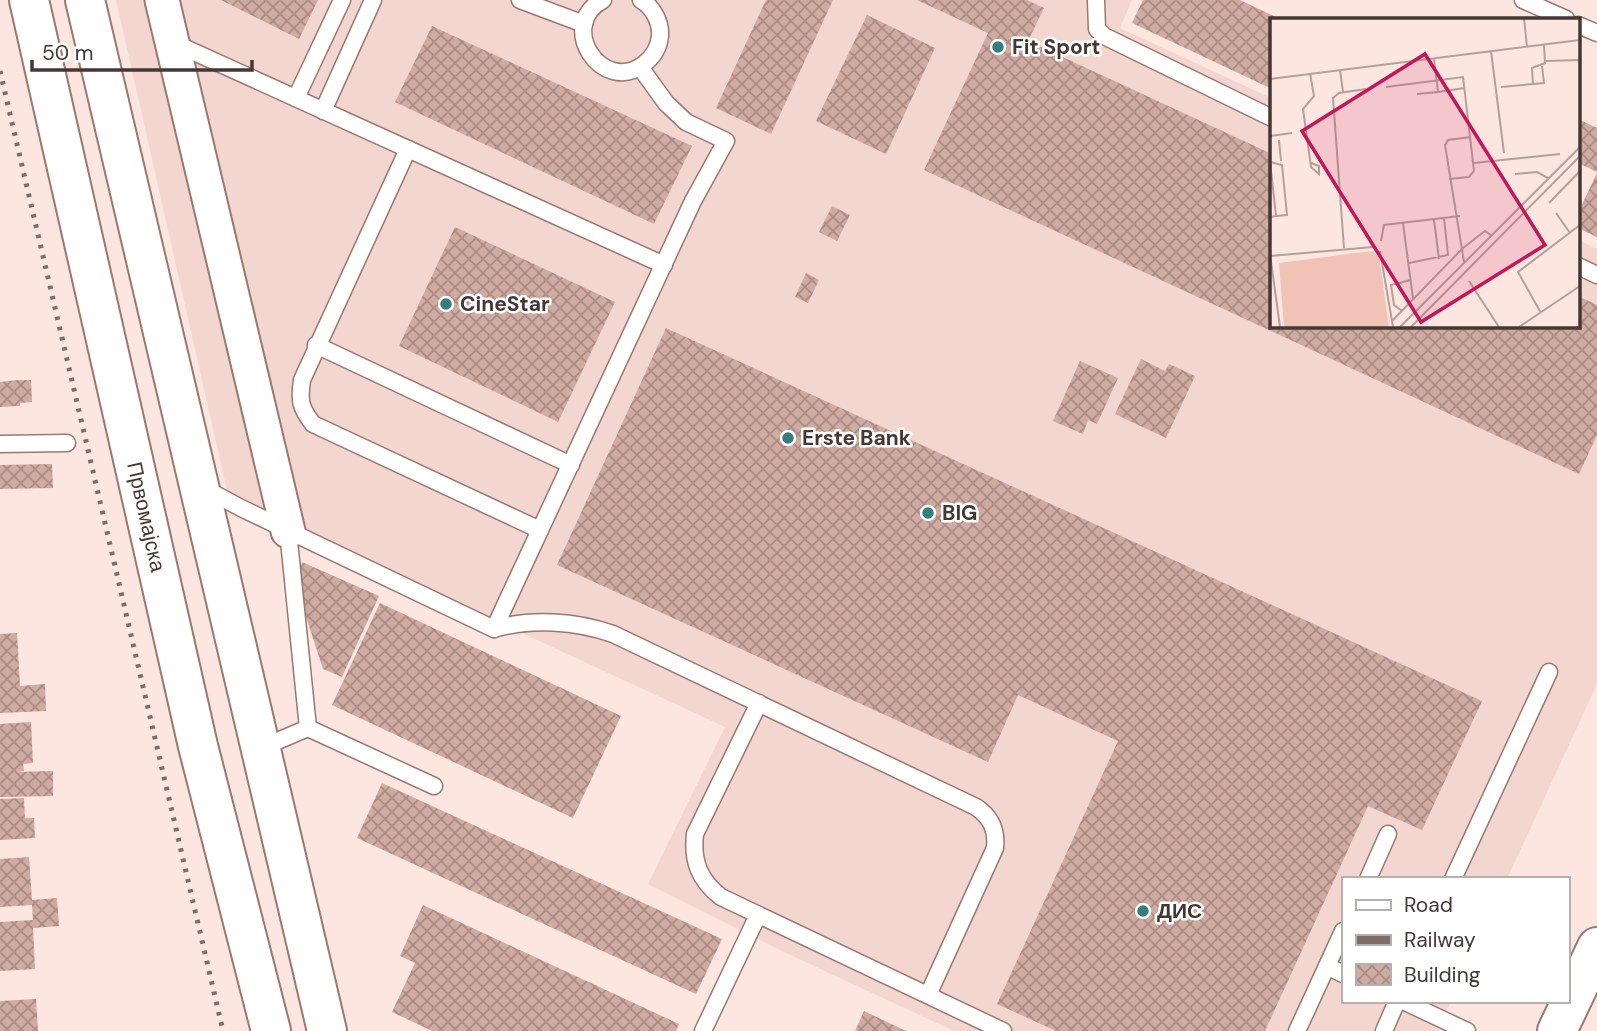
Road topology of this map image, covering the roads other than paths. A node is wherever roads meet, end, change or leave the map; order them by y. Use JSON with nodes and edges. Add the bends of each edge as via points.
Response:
{"nodes":[{"id":1,"x":29,"y":0,"type":"edge"},
{"id":2,"x":85,"y":0,"type":"edge"},
{"id":3,"x":162,"y":0,"type":"edge"},
{"id":4,"x":342,"y":0,"type":"edge"},
{"id":5,"x":373,"y":0,"type":"edge"},
{"id":6,"x":520,"y":0,"type":"edge"},
{"id":7,"x":603,"y":0,"type":"edge"},
{"id":8,"x":641,"y":0,"type":"edge"},
{"id":9,"x":1096,"y":0,"type":"edge"},
{"id":10,"x":1523,"y":0,"type":"edge"},
{"id":11,"x":1564,"y":18,"type":"edge"},
{"id":12,"x":584,"y":24,"type":"junction"},
{"id":13,"x":1580,"y":26,"type":"edge"},
{"id":14,"x":1597,"y":33,"type":"edge"},
{"id":15,"x":172,"y":42,"type":"junction"},
{"id":16,"x":640,"y":67,"type":"junction"},
{"id":17,"x":296,"y":99,"type":"junction"},
{"id":18,"x":323,"y":111,"type":"junction"},
{"id":19,"x":1270,"y":117,"type":"edge"},
{"id":20,"x":408,"y":149,"type":"junction"},
{"id":21,"x":664,"y":265,"type":"junction"},
{"id":22,"x":1580,"y":267,"type":"edge"},
{"id":23,"x":1597,"y":275,"type":"edge"},
{"id":24,"x":317,"y":345,"type":"junction"},
{"id":25,"x":68,"y":443,"type":"dead end"},
{"id":26,"x":0,"y":444,"type":"edge"},
{"id":27,"x":570,"y":465,"type":"junction"},
{"id":28,"x":200,"y":486,"type":"junction"},
{"id":29,"x":540,"y":530,"type":"junction"},
{"id":30,"x":288,"y":531,"type":"junction"},
{"id":31,"x":494,"y":629,"type":"junction"},
{"id":32,"x":1549,"y":672,"type":"dead end"},
{"id":33,"x":759,"y":704,"type":"junction"},
{"id":34,"x":308,"y":728,"type":"junction"},
{"id":35,"x":261,"y":748,"type":"junction"},
{"id":36,"x":434,"y":786,"type":"dead end"},
{"id":37,"x":1388,"y":835,"type":"dead end"},
{"id":38,"x":1368,"y":877,"type":"edge"},
{"id":39,"x":1454,"y":877,"type":"edge"},
{"id":40,"x":758,"y":915,"type":"junction"},
{"id":41,"x":1342,"y":933,"type":"edge"},
{"id":42,"x":1597,"y":947,"type":"edge"},
{"id":43,"x":1327,"y":966,"type":"junction"},
{"id":44,"x":1342,"y":974,"type":"edge"},
{"id":45,"x":928,"y":995,"type":"junction"},
{"id":46,"x":1396,"y":1003,"type":"edge"},
{"id":47,"x":1407,"y":1003,"type":"edge"},
{"id":48,"x":271,"y":1031,"type":"edge"},
{"id":49,"x":327,"y":1031,"type":"edge"},
{"id":50,"x":703,"y":1031,"type":"edge"},
{"id":51,"x":1003,"y":1031,"type":"edge"},
{"id":52,"x":1297,"y":1031,"type":"edge"},
{"id":53,"x":1384,"y":1031,"type":"edge"},
{"id":54,"x":1467,"y":1031,"type":"edge"},
{"id":55,"x":1557,"y":1031,"type":"edge"}],
"edges":[{"from":1,"to":48,"type":"main road","name":"Првомајска","via":[[198,746]]},
{"from":2,"to":28,"type":"main road"},
{"from":3,"to":15,"type":"street"},
{"from":4,"to":17,"type":"lane"},
{"from":5,"to":18,"type":"lane"},
{"from":6,"to":12,"type":"lane"},
{"from":7,"to":12,"type":"lane","via":[[589,12]]},
{"from":8,"to":16,"type":"lane","via":[[654,12],[660,36],[657,49]]},
{"from":9,"to":19,"type":"lane","via":[[1097,29],[1104,36]]},
{"from":10,"to":11,"type":"lane"},
{"from":12,"to":16,"type":"lane","via":[[586,49],[603,67],[615,71]]},
{"from":13,"to":14,"type":"lane"},
{"from":15,"to":17,"type":"lane"},
{"from":15,"to":30,"type":"street"},
{"from":16,"to":21,"type":"lane","via":[[686,122],[726,141]]},
{"from":17,"to":18,"type":"lane"},
{"from":18,"to":20,"type":"lane"},
{"from":20,"to":21,"type":"lane"},
{"from":20,"to":24,"type":"lane"},
{"from":21,"to":27,"type":"lane"},
{"from":22,"to":23,"type":"lane"},
{"from":24,"to":27,"type":"lane"},
{"from":24,"to":29,"type":"lane","via":[[299,398],[313,424]]},
{"from":25,"to":26,"type":"lane"},
{"from":27,"to":29,"type":"lane"},
{"from":28,"to":30,"type":"lane"},
{"from":28,"to":35,"type":"main road"},
{"from":29,"to":31,"type":"lane"},
{"from":30,"to":31,"type":"lane"},
{"from":30,"to":34,"type":"lane"},
{"from":31,"to":33,"type":"lane","via":[[554,624],[592,627]]},
{"from":32,"to":39,"type":"lane"},
{"from":33,"to":40,"type":"lane","via":[[695,834],[693,849],[708,887]]},
{"from":33,"to":45,"type":"lane","via":[[987,814],[996,836],[995,848]]},
{"from":34,"to":35,"type":"lane"},
{"from":34,"to":36,"type":"lane"},
{"from":35,"to":49,"type":"main road"},
{"from":37,"to":38,"type":"lane"},
{"from":40,"to":45,"type":"lane"},
{"from":40,"to":50,"type":"lane"},
{"from":41,"to":43,"type":"lane"},
{"from":42,"to":55,"type":"main road"},
{"from":43,"to":44,"type":"lane"},
{"from":43,"to":52,"type":"lane"},
{"from":45,"to":51,"type":"lane"},
{"from":46,"to":53,"type":"lane"},
{"from":47,"to":54,"type":"lane"}]}
